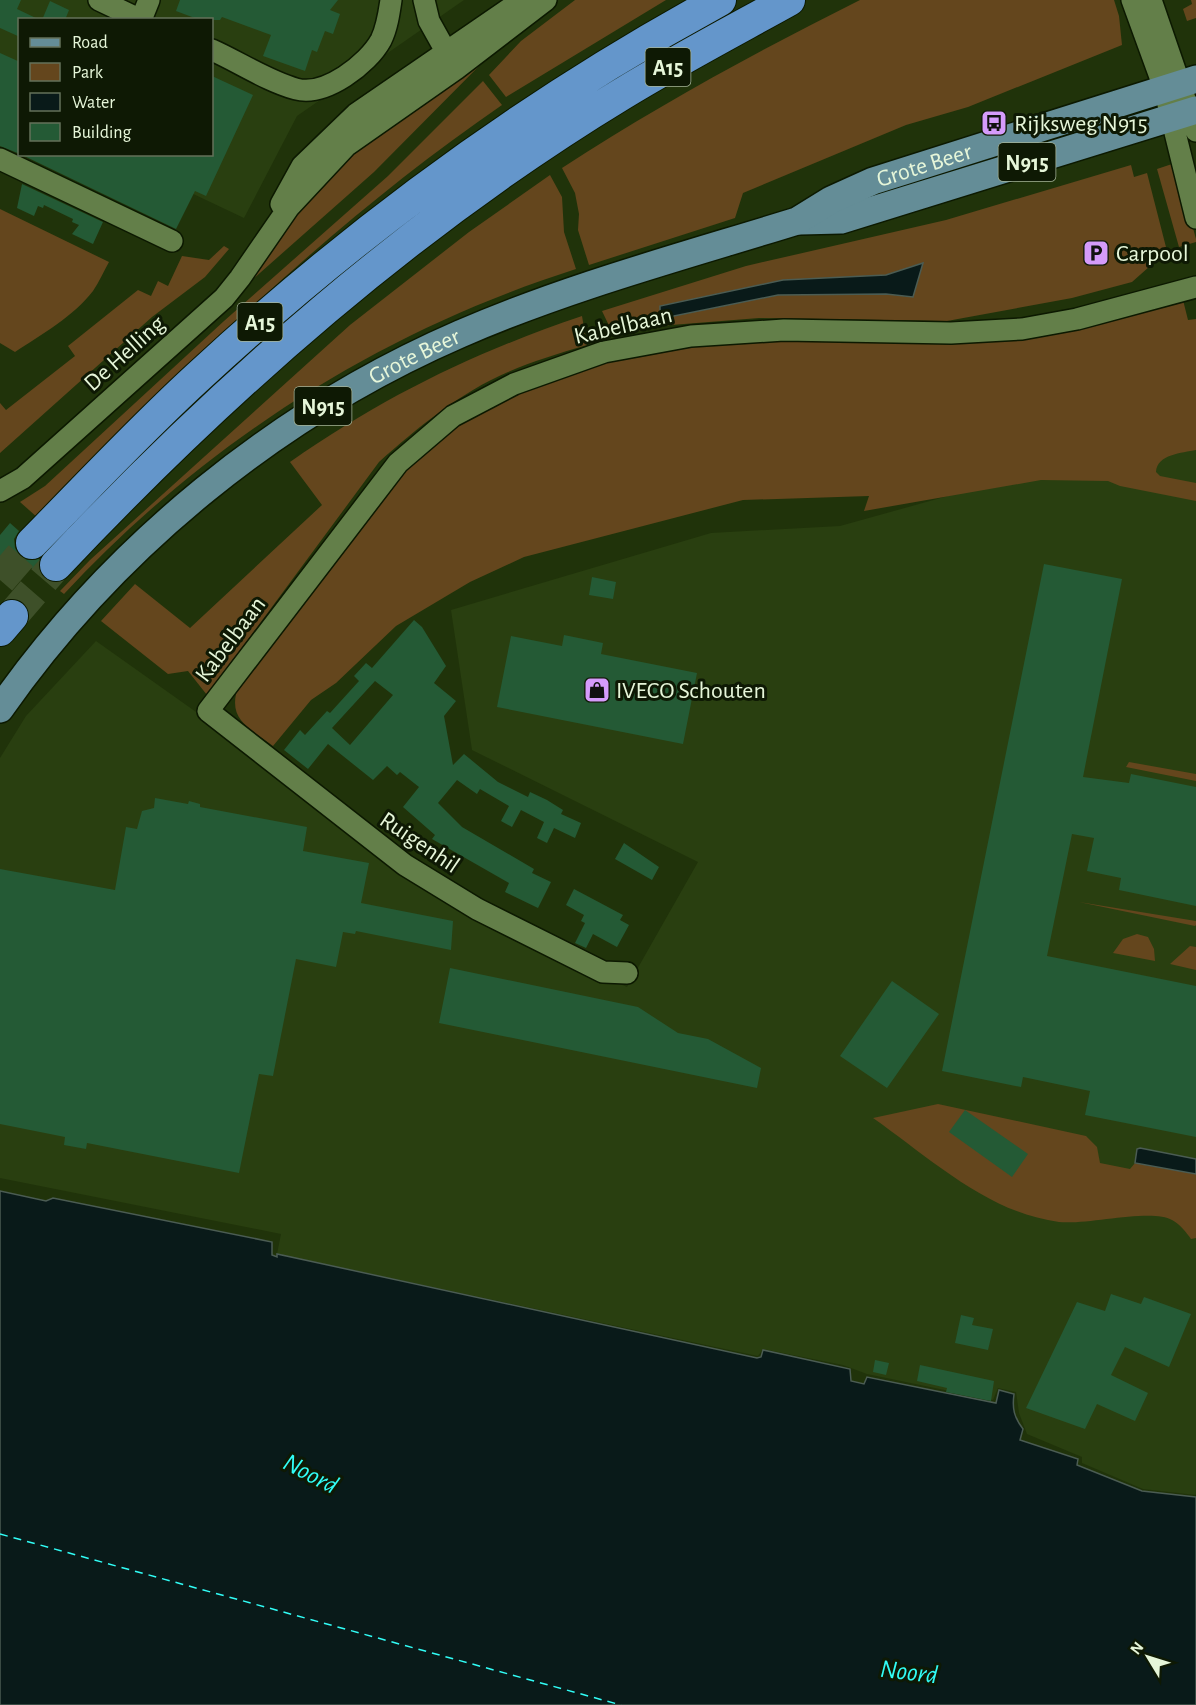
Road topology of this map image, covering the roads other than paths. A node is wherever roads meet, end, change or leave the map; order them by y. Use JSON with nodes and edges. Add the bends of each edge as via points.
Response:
{"nodes":[{"id":1,"x":99,"y":0,"type":"edge"},
{"id":2,"x":149,"y":0,"type":"edge"},
{"id":3,"x":391,"y":0,"type":"edge"},
{"id":4,"x":424,"y":0,"type":"edge"},
{"id":5,"x":522,"y":0,"type":"edge"},
{"id":6,"x":546,"y":0,"type":"edge"},
{"id":7,"x":720,"y":0,"type":"edge"},
{"id":8,"x":789,"y":0,"type":"edge"},
{"id":9,"x":1132,"y":0,"type":"edge"},
{"id":10,"x":1151,"y":0,"type":"edge"},
{"id":11,"x":137,"y":18,"type":"edge"},
{"id":12,"x":142,"y":18,"type":"edge"},
{"id":13,"x":213,"y":50,"type":"edge"},
{"id":14,"x":451,"y":61,"type":"junction"},
{"id":15,"x":1181,"y":84,"type":"edge"},
{"id":16,"x":1188,"y":117,"type":"edge"},
{"id":17,"x":0,"y":159,"type":"edge"},
{"id":18,"x":1196,"y":218,"type":"edge"},
{"id":19,"x":797,"y":221,"type":"junction"},
{"id":20,"x":172,"y":241,"type":"dead end"},
{"id":21,"x":1196,"y":287,"type":"edge"},
{"id":22,"x":0,"y":491,"type":"edge"},
{"id":23,"x":32,"y":543,"type":"tunnel mouth"},
{"id":24,"x":56,"y":565,"type":"tunnel mouth"},
{"id":25,"x":0,"y":709,"type":"edge"},
{"id":26,"x":208,"y":711,"type":"joint"},
{"id":27,"x":627,"y":973,"type":"dead end"}],
"edges":[{"from":1,"to":11,"type":"street"},
{"from":2,"to":12,"type":"street"},
{"from":3,"to":13,"type":"street","via":[[382,38],[364,60],[324,86],[307,90],[289,86]]},
{"from":4,"to":14,"type":"street","via":[[429,21]]},
{"from":5,"to":14,"type":"street","name":"De Helling"},
{"from":6,"to":14,"type":"street","name":"De Helling"},
{"from":7,"to":23,"type":"highway","number":"A15","via":[[522,121],[419,194],[261,321],[152,420]]},
{"from":8,"to":24,"type":"highway","number":"A15","via":[[621,94],[387,258],[251,372]]},
{"from":9,"to":15,"type":"street"},
{"from":10,"to":15,"type":"street"},
{"from":14,"to":22,"type":"street","name":"De Helling","via":[[346,146],[301,194],[224,298],[23,478]]},
{"from":15,"to":16,"type":"street"},
{"from":15,"to":19,"type":"main road","name":"Grote Beer","number":"N915","via":[[873,181]]},
{"from":16,"to":18,"type":"street"},
{"from":16,"to":19,"type":"main road","name":"Grote Beer","number":"N915","via":[[841,220]]},
{"from":17,"to":20,"type":"street"},
{"from":19,"to":25,"type":"main road","name":"Grote Beer","number":"N915","via":[[513,312],[407,359],[305,417],[211,485],[124,563],[52,642]]},
{"from":21,"to":26,"type":"street","name":"Kabelbaan","via":[[1077,319],[1022,329],[951,333],[783,330],[691,336],[604,352],[514,384],[453,416],[398,463]]},
{"from":26,"to":27,"type":"street","name":"Ruigenhil","via":[[413,870],[477,909],[603,972]]}]}
